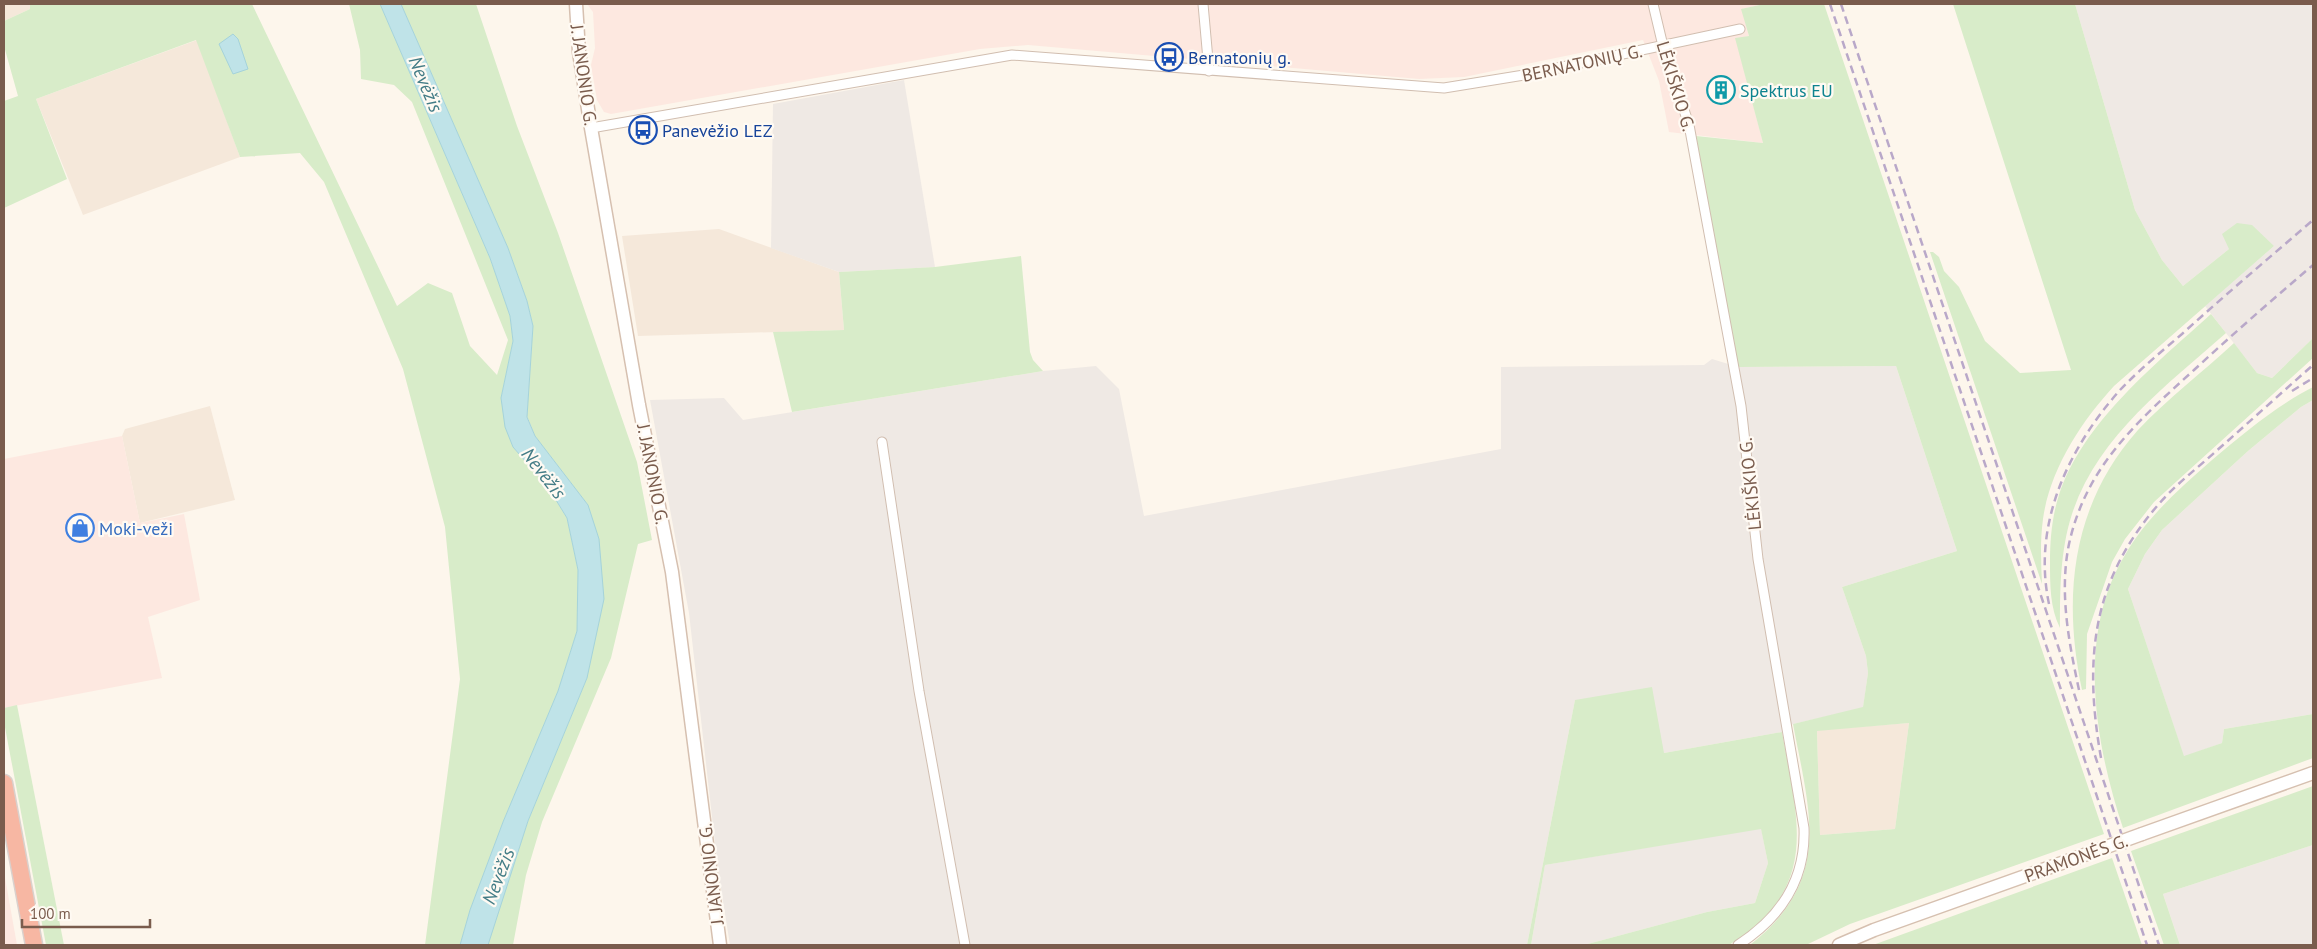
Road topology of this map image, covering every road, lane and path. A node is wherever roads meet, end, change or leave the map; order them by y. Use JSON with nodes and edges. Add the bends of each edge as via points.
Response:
{"nodes":[{"id":1,"x":576,"y":4,"type":"edge"},
{"id":2,"x":1203,"y":4,"type":"edge"},
{"id":3,"x":1653,"y":4,"type":"edge"},
{"id":4,"x":1740,"y":29,"type":"dead end"},
{"id":5,"x":1663,"y":46,"type":"junction"},
{"id":6,"x":1209,"y":71,"type":"junction"},
{"id":7,"x":591,"y":128,"type":"junction"},
{"id":8,"x":882,"y":442,"type":"dead end"},
{"id":9,"x":2313,"y":773,"type":"edge"},
{"id":10,"x":4,"y":783,"type":"edge"},
{"id":11,"x":34,"y":945,"type":"edge"},
{"id":12,"x":720,"y":945,"type":"edge"},
{"id":13,"x":965,"y":945,"type":"edge"},
{"id":14,"x":1738,"y":945,"type":"edge"},
{"id":15,"x":1839,"y":945,"type":"edge"}],
"edges":[{"from":1,"to":7,"type":"street","name":"J. JANONIO G.","via":[[579,52]]},
{"from":2,"to":6,"type":"street"},
{"from":3,"to":5,"type":"street","name":"LĖKIŠKIO G."},
{"from":4,"to":5,"type":"street","name":"BERNATONIŲ G."},
{"from":5,"to":6,"type":"street","name":"BERNATONIŲ G.","via":[[1444,88]]},
{"from":5,"to":14,"type":"street","name":"LĖKIŠKIO G.","via":[[1689,124],[1741,406],[1759,568],[1804,828],[1801,861],[1783,905],[1760,931]]},
{"from":6,"to":7,"type":"street","name":"BERNATONIŲ G.","via":[[1034,55],[995,56]]},
{"from":7,"to":12,"type":"street","name":"J. JANONIO G.","via":[[672,572]]},
{"from":8,"to":13,"type":"street","via":[[921,700]]},
{"from":9,"to":15,"type":"street","name":"PRAMONĖS G.","bridge":true},
{"from":10,"to":11,"type":"highway"}]}
